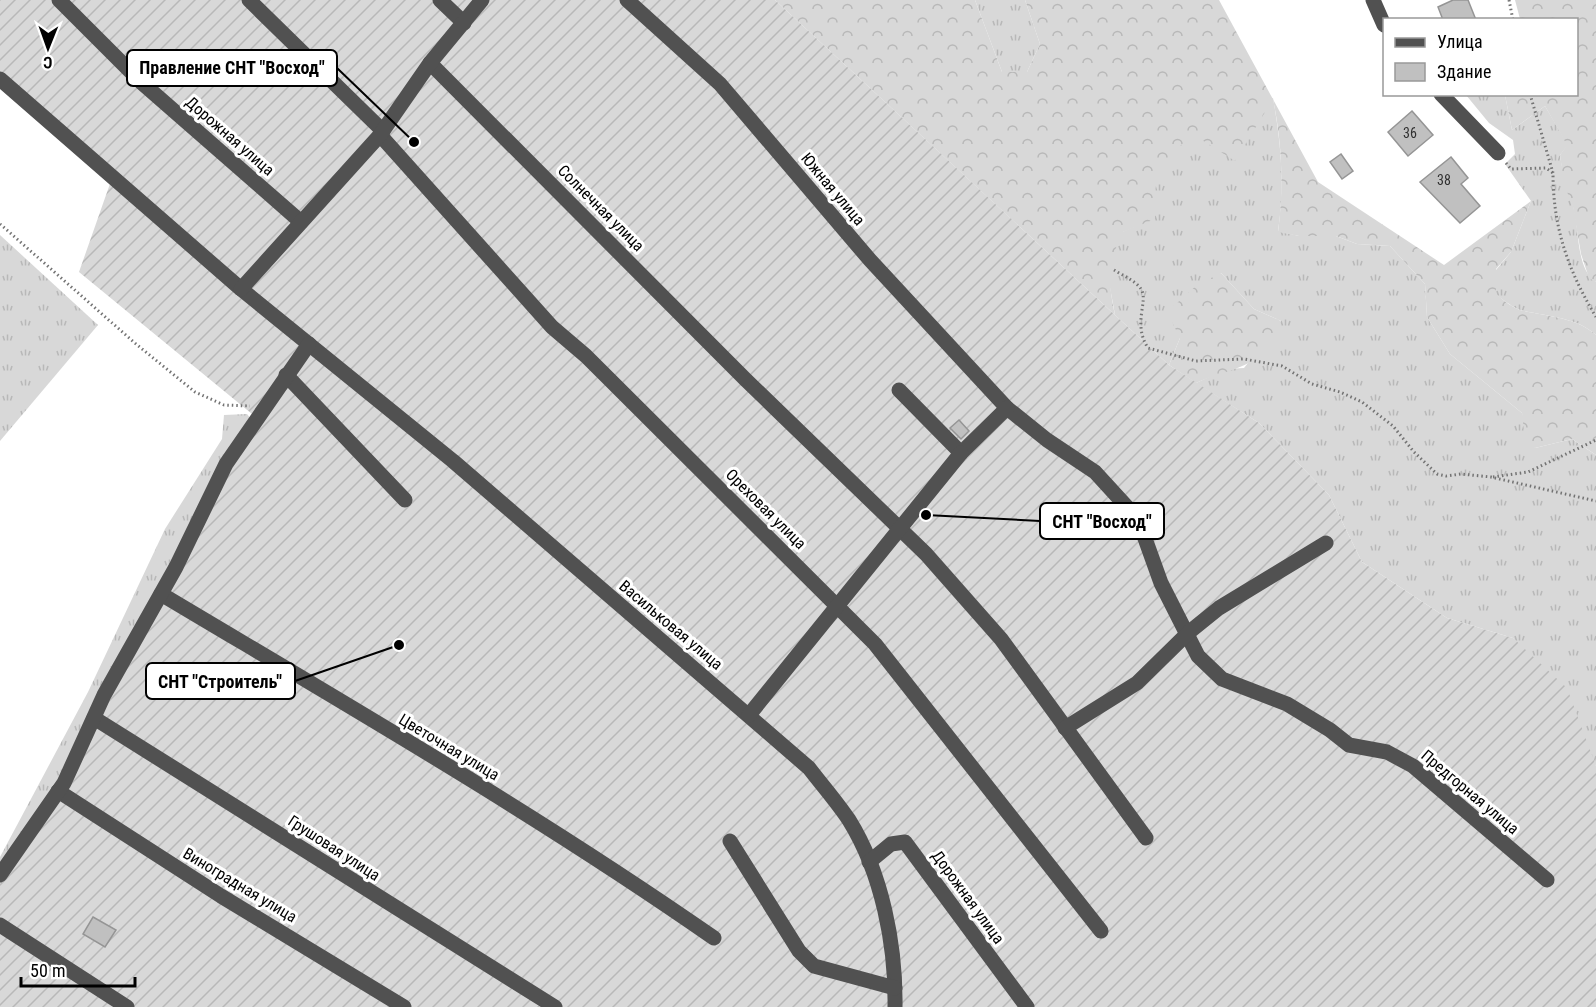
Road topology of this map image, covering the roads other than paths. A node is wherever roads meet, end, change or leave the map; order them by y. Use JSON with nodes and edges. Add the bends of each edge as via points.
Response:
{"nodes":[{"id":1,"x":59,"y":0,"type":"edge"},
{"id":2,"x":249,"y":0,"type":"edge"},
{"id":3,"x":440,"y":0,"type":"edge"},
{"id":4,"x":482,"y":0,"type":"edge"},
{"id":5,"x":627,"y":0,"type":"edge"},
{"id":6,"x":1373,"y":0,"type":"edge"},
{"id":7,"x":464,"y":23,"type":"junction"},
{"id":8,"x":1383,"y":23,"type":"edge"},
{"id":9,"x":430,"y":63,"type":"junction"},
{"id":10,"x":0,"y":79,"type":"edge"},
{"id":11,"x":1443,"y":96,"type":"edge"},
{"id":12,"x":382,"y":133,"type":"junction"},
{"id":13,"x":1498,"y":153,"type":"road end"},
{"id":14,"x":301,"y":222,"type":"junction"},
{"id":15,"x":241,"y":289,"type":"junction"},
{"id":16,"x":309,"y":344,"type":"junction"},
{"id":17,"x":286,"y":375,"type":"junction"},
{"id":18,"x":898,"y":390,"type":"dead end"},
{"id":19,"x":1007,"y":408,"type":"junction"},
{"id":20,"x":961,"y":453,"type":"junction"},
{"id":21,"x":405,"y":500,"type":"dead end"},
{"id":22,"x":899,"y":527,"type":"junction"},
{"id":23,"x":1326,"y":543,"type":"dead end"},
{"id":24,"x":161,"y":594,"type":"junction"},
{"id":25,"x":839,"y":606,"type":"junction"},
{"id":26,"x":1188,"y":633,"type":"junction"},
{"id":27,"x":749,"y":715,"type":"junction"},
{"id":28,"x":94,"y":718,"type":"junction"},
{"id":29,"x":1065,"y":728,"type":"junction"},
{"id":30,"x":58,"y":791,"type":"junction"},
{"id":31,"x":1146,"y":838,"type":"dead end"},
{"id":32,"x":730,"y":841,"type":"dead end"},
{"id":33,"x":869,"y":862,"type":"junction"},
{"id":34,"x":0,"y":875,"type":"edge"},
{"id":35,"x":1547,"y":880,"type":"dead end"},
{"id":36,"x":0,"y":925,"type":"edge"},
{"id":37,"x":1101,"y":932,"type":"dead end"},
{"id":38,"x":714,"y":938,"type":"dead end"},
{"id":39,"x":895,"y":988,"type":"junction"},
{"id":40,"x":128,"y":1007,"type":"edge"},
{"id":41,"x":404,"y":1007,"type":"edge"},
{"id":42,"x":555,"y":1007,"type":"edge"},
{"id":43,"x":895,"y":1007,"type":"edge"},
{"id":44,"x":1027,"y":1007,"type":"edge"}],
"edges":[{"from":1,"to":14,"type":"street","name":"Дорожная улица","via":[[141,82]]},
{"from":2,"to":12,"type":"street","name":"Ореховая улица"},
{"from":3,"to":7,"type":"street"},
{"from":4,"to":7,"type":"street"},
{"from":5,"to":19,"type":"street","name":"Южная улица","via":[[720,84],[870,260]]},
{"from":6,"to":8,"type":"street"},
{"from":7,"to":9,"type":"street"},
{"from":9,"to":12,"type":"street"},
{"from":9,"to":22,"type":"street","name":"Солнечная улица","via":[[746,380]]},
{"from":10,"to":15,"type":"street","name":"Васильковая улица"},
{"from":11,"to":13,"type":"street"},
{"from":12,"to":14,"type":"street"},
{"from":12,"to":25,"type":"street","name":"Ореховая улица","via":[[552,327]]},
{"from":14,"to":15,"type":"street"},
{"from":15,"to":16,"type":"street","name":"Васильковая улица"},
{"from":16,"to":17,"type":"street"},
{"from":16,"to":27,"type":"street","name":"Васильковая улица","via":[[453,461]]},
{"from":17,"to":21,"type":"street"},
{"from":17,"to":24,"type":"street","via":[[226,464]]},
{"from":18,"to":20,"type":"street"},
{"from":19,"to":20,"type":"street"},
{"from":19,"to":26,"type":"street","name":"Предгорная улица","via":[[1095,472],[1138,519],[1161,583]]},
{"from":20,"to":22,"type":"street"},
{"from":22,"to":25,"type":"street"},
{"from":22,"to":29,"type":"street","name":"Солнечная улица","via":[[1001,639]]},
{"from":23,"to":26,"type":"street","via":[[1219,608]]},
{"from":24,"to":28,"type":"street"},
{"from":24,"to":38,"type":"street","name":"Цветочная улица","via":[[549,829]]},
{"from":25,"to":27,"type":"street"},
{"from":25,"to":37,"type":"street","name":"Ореховая улица","via":[[932,712]]},
{"from":26,"to":29,"type":"street","via":[[1137,683]]},
{"from":26,"to":35,"type":"street","name":"Предгорная улица","via":[[1197,656],[1222,679],[1287,704],[1349,745],[1386,752],[1413,766]]},
{"from":27,"to":33,"type":"street","name":"Васильковая улица","via":[[809,768],[849,820]]},
{"from":28,"to":30,"type":"street"},
{"from":28,"to":42,"type":"street","name":"Грушовая улица"},
{"from":29,"to":31,"type":"street","name":"Солнечная улица"},
{"from":30,"to":34,"type":"street"},
{"from":30,"to":41,"type":"street","name":"Виноградная улица"},
{"from":32,"to":39,"type":"street","via":[[800,951],[814,966]]},
{"from":33,"to":39,"type":"street","name":"Васильковая улица","via":[[886,918]]},
{"from":33,"to":44,"type":"street","name":"Дорожная улица","via":[[891,844],[905,842]]},
{"from":36,"to":40,"type":"street"},
{"from":39,"to":43,"type":"street","name":"Васильковая улица"}]}
